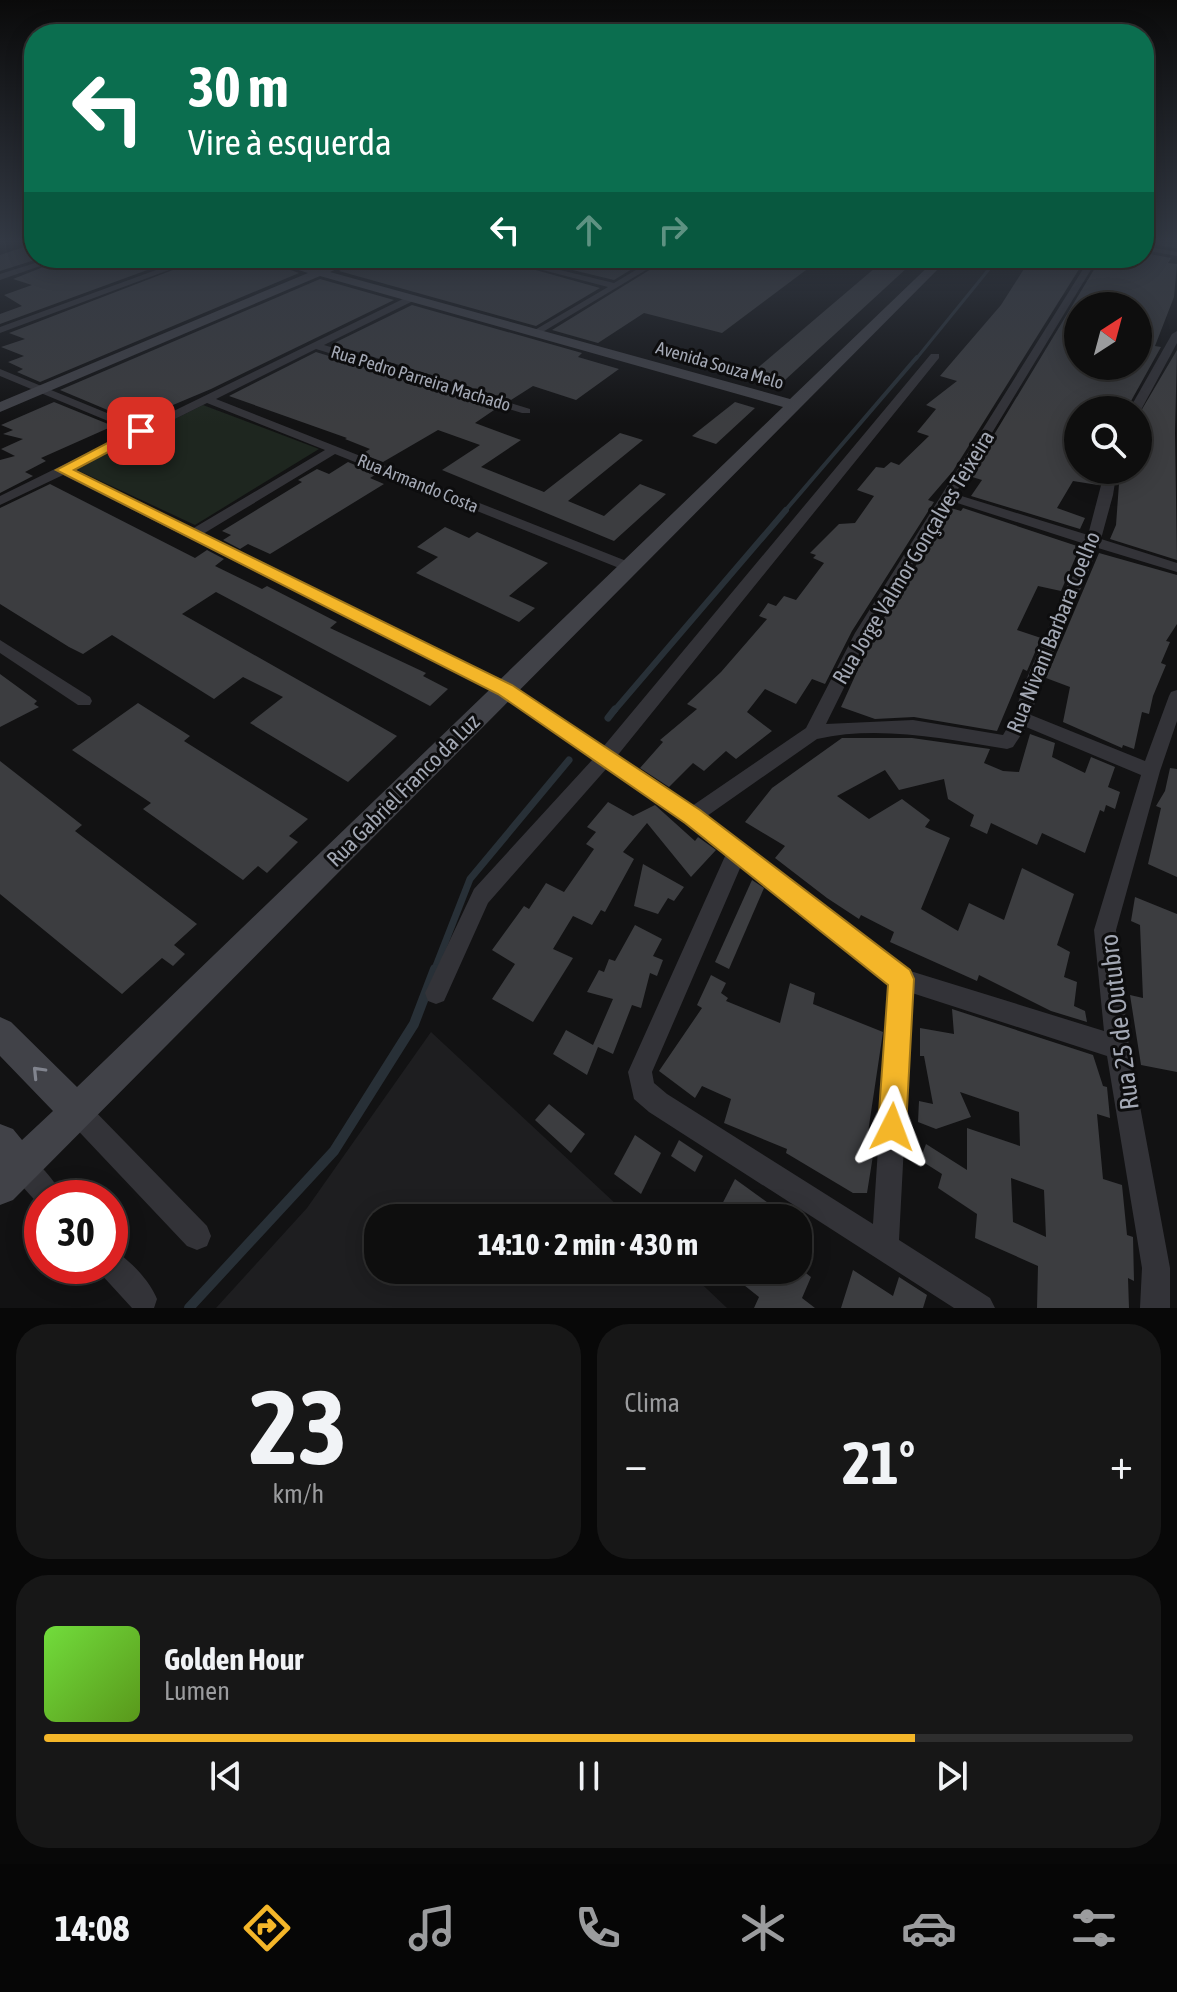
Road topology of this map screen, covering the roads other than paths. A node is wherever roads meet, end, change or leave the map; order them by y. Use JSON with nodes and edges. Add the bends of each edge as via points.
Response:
{"nodes":[{"id":1,"x":75,"y":302,"type":"edge"},
{"id":2,"x":239,"y":302,"type":"edge"},
{"id":3,"x":404,"y":302,"type":"edge"},
{"id":4,"x":426,"y":302,"type":"edge"},
{"id":5,"x":589,"y":302,"type":"edge"},
{"id":6,"x":898,"y":302,"type":"edge"},
{"id":7,"x":1067,"y":302,"type":"edge"},
{"id":8,"x":0,"y":321,"type":"edge"},
{"id":9,"x":12,"y":325,"type":"junction"},
{"id":10,"x":0,"y":330,"type":"edge"},
{"id":11,"x":536,"y":333,"type":"junction"},
{"id":12,"x":1177,"y":334,"type":"edge"},
{"id":13,"x":316,"y":346,"type":"junction"},
{"id":14,"x":935,"y":356,"type":"dead end"},
{"id":15,"x":0,"y":372,"type":"edge"},
{"id":16,"x":34,"y":387,"type":"junction"},
{"id":17,"x":0,"y":394,"type":"edge"},
{"id":18,"x":1143,"y":396,"type":"edge"},
{"id":19,"x":207,"y":399,"type":"junction"},
{"id":20,"x":794,"y":405,"type":"junction"},
{"id":21,"x":0,"y":407,"type":"edge"},
{"id":22,"x":526,"y":411,"type":"dead end"},
{"id":23,"x":141,"y":431,"type":"junction"},
{"id":24,"x":335,"y":449,"type":"junction"},
{"id":25,"x":63,"y":470,"type":"junction"},
{"id":26,"x":1110,"y":484,"type":"edge"},
{"id":27,"x":949,"y":496,"type":"junction"},
{"id":28,"x":0,"y":501,"type":"edge"},
{"id":29,"x":193,"y":534,"type":"junction"},
{"id":30,"x":1092,"y":541,"type":"junction"},
{"id":31,"x":629,"y":567,"type":"junction"},
{"id":32,"x":1177,"y":568,"type":"edge"},
{"id":33,"x":0,"y":645,"type":"edge"},
{"id":34,"x":505,"y":690,"type":"junction"},
{"id":35,"x":1177,"y":696,"type":"edge"},
{"id":36,"x":84,"y":701,"type":"dead end"},
{"id":37,"x":1022,"y":718,"type":"junction"},
{"id":38,"x":812,"y":733,"type":"junction"},
{"id":39,"x":604,"y":759,"type":"junction"},
{"id":40,"x":1151,"y":771,"type":"junction"},
{"id":41,"x":692,"y":816,"type":"junction"},
{"id":42,"x":737,"y":851,"type":"junction"},
{"id":43,"x":901,"y":979,"type":"junction"},
{"id":44,"x":436,"y":993,"type":"dead end"},
{"id":45,"x":0,"y":1033,"type":"edge"},
{"id":46,"x":1117,"y":1047,"type":"junction"},
{"id":47,"x":77,"y":1111,"type":"junction"},
{"id":48,"x":7,"y":1165,"type":"edge"},
{"id":49,"x":27,"y":1180,"type":"edge"},
{"id":50,"x":197,"y":1236,"type":"dead end"},
{"id":51,"x":885,"y":1246,"type":"junction"},
{"id":52,"x":128,"y":1283,"type":"edge"},
{"id":53,"x":143,"y":1299,"type":"dead end"},
{"id":54,"x":980,"y":1308,"type":"edge"},
{"id":55,"x":1155,"y":1308,"type":"edge"}],
"edges":[{"from":1,"to":9,"type":"street"},
{"from":2,"to":16,"type":"street"},
{"from":3,"to":13,"type":"street"},
{"from":4,"to":11,"type":"street","name":"Avenida Souza Melo"},
{"from":5,"to":11,"type":"street"},
{"from":6,"to":20,"type":"street","name":"Rua Gabriel Franco da Luz"},
{"from":7,"to":27,"type":"street","name":"Rua Jorge Valmor Gonçalves Teixeira"},
{"from":8,"to":9,"type":"street"},
{"from":9,"to":10,"type":"street"},
{"from":11,"to":20,"type":"street","name":"Avenida Souza Melo"},
{"from":12,"to":18,"type":"street"},
{"from":13,"to":19,"type":"street"},
{"from":13,"to":22,"type":"street","name":"Rua Pedro Parreira Machado"},
{"from":14,"to":39,"type":"street"},
{"from":15,"to":16,"type":"street"},
{"from":16,"to":17,"type":"street"},
{"from":16,"to":21,"type":"street"},
{"from":16,"to":23,"type":"street"},
{"from":19,"to":23,"type":"street"},
{"from":19,"to":24,"type":"street","name":"Rua Armando Costa"},
{"from":20,"to":31,"type":"street","name":"Rua Gabriel Franco da Luz"},
{"from":23,"to":25,"type":"street"},
{"from":24,"to":29,"type":"street"},
{"from":24,"to":31,"type":"street","name":"Rua Armando Costa"},
{"from":25,"to":28,"type":"street"},
{"from":25,"to":29,"type":"street"},
{"from":26,"to":30,"type":"street","name":"Rua Nivani Barbara Coelho"},
{"from":27,"to":30,"type":"street"},
{"from":27,"to":38,"type":"street","name":"Rua Jorge Valmor Gonçalves Teixeira","via":[[863,633]]},
{"from":29,"to":34,"type":"street"},
{"from":30,"to":32,"type":"street"},
{"from":30,"to":37,"type":"street","name":"Rua Nivani Barbara Coelho"},
{"from":31,"to":34,"type":"street","name":"Rua Gabriel Franco da Luz"},
{"from":33,"to":36,"type":"street"},
{"from":34,"to":39,"type":"street"},
{"from":34,"to":47,"type":"street","name":"Rua Gabriel Franco da Luz"},
{"from":35,"to":40,"type":"street","name":"Rua 25 de Outubro"},
{"from":37,"to":38,"type":"street","name":"Rua Nivani Barbara Coelho","via":[[1002,743],[913,727]]},
{"from":37,"to":40,"type":"street"},
{"from":38,"to":41,"type":"street","name":"Rua Jorge Valmor Gonçalves Teixeira"},
{"from":39,"to":41,"type":"street"},
{"from":39,"to":44,"type":"street","via":[[481,896]]},
{"from":40,"to":46,"type":"street","name":"Rua 25 de Outubro","via":[[1105,930]]},
{"from":41,"to":42,"type":"street"},
{"from":42,"to":43,"type":"street"},
{"from":42,"to":51,"type":"street","via":[[639,1081],[649,1097]]},
{"from":43,"to":46,"type":"street"},
{"from":43,"to":51,"type":"street"},
{"from":47,"to":45,"type":"street","one_way":true},
{"from":46,"to":55,"type":"street","name":"Rua 25 de Outubro","via":[[1156,1268]]},
{"from":47,"to":48,"type":"street","name":"Rua Gabriel Franco da Luz"},
{"from":47,"to":50,"type":"street"},
{"from":48,"to":49,"type":"street"},
{"from":51,"to":54,"type":"street"},
{"from":52,"to":53,"type":"street"}]}
